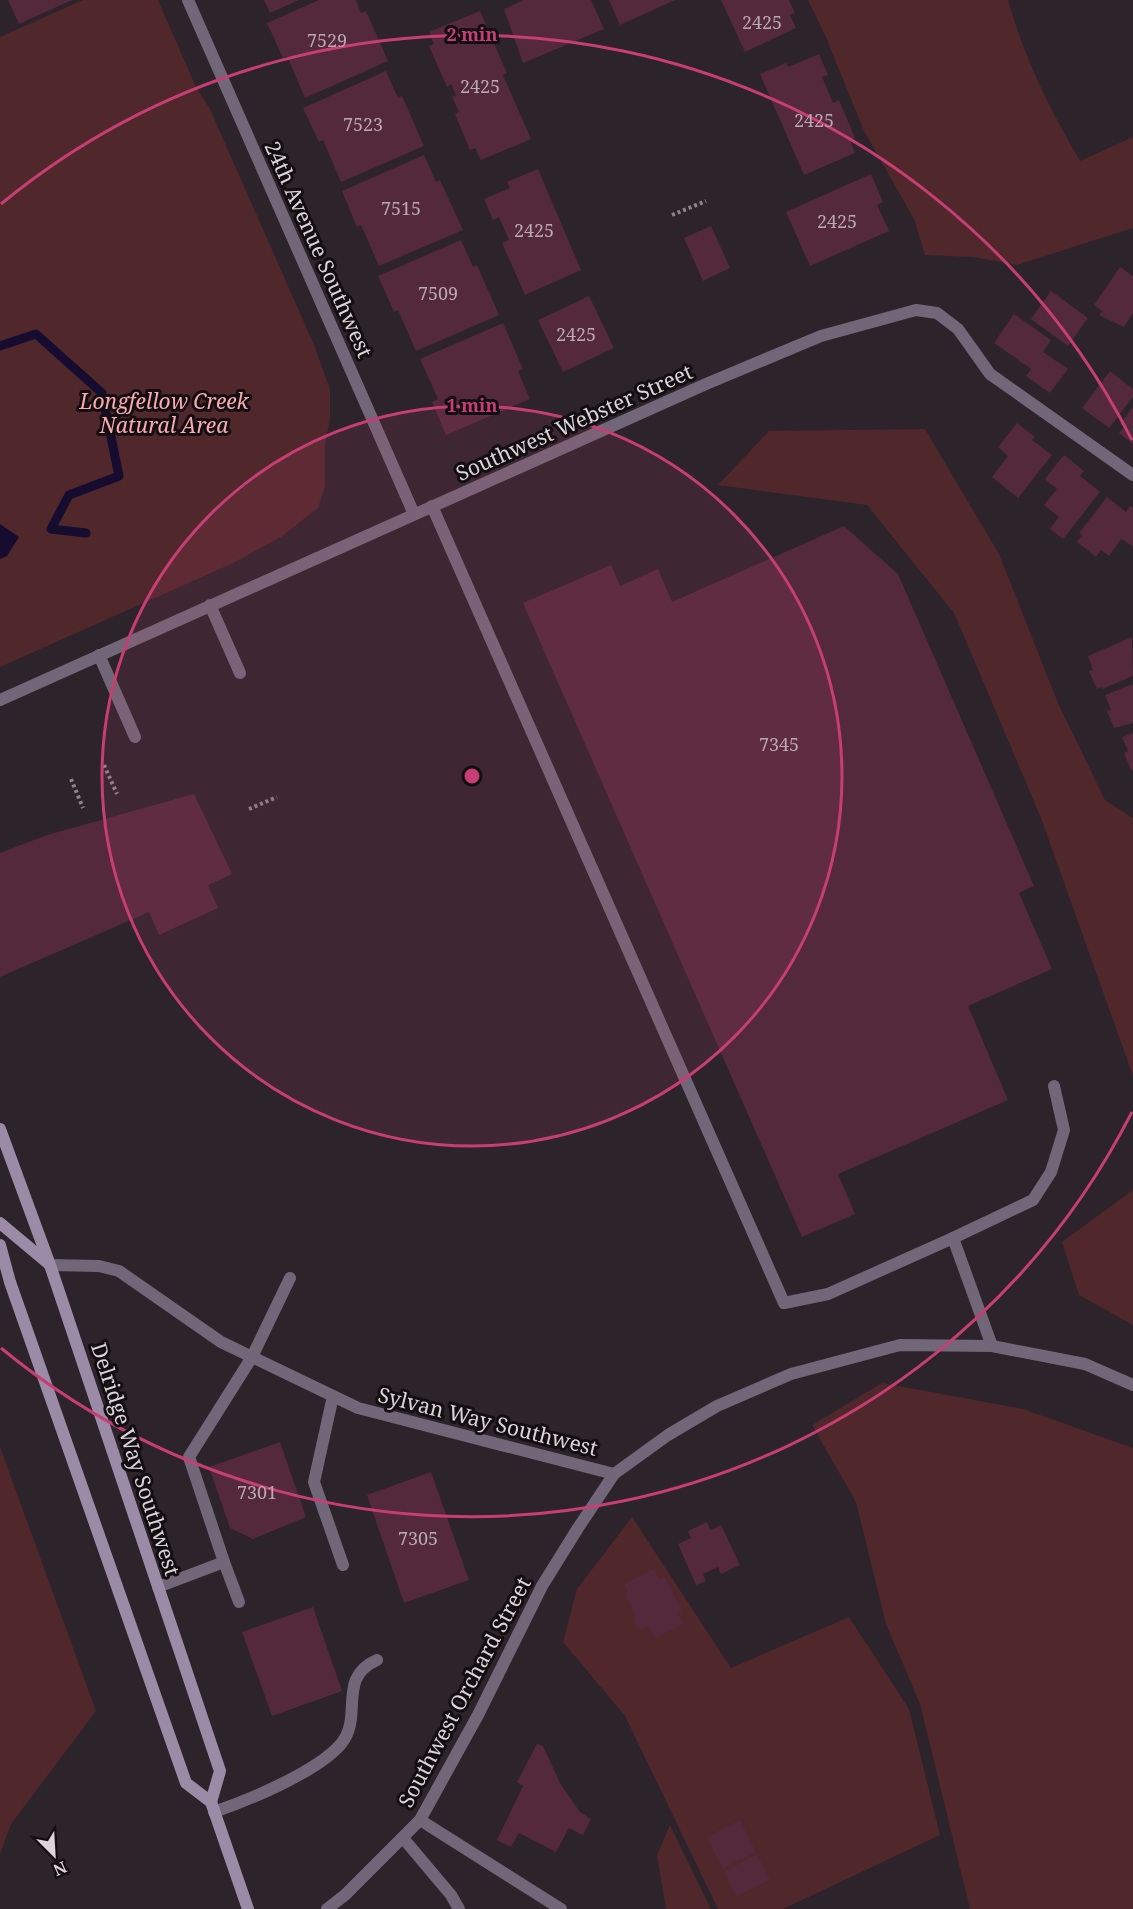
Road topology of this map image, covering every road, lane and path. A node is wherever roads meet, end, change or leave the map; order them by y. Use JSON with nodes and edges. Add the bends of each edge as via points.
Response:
{"nodes":[{"id":1,"x":188,"y":0,"type":"edge"},
{"id":2,"x":706,"y":201,"type":"dead end"},
{"id":3,"x":672,"y":215,"type":"dead end"},
{"id":4,"x":1133,"y":475,"type":"edge"},
{"id":5,"x":432,"y":506,"type":"junction"},
{"id":6,"x":414,"y":514,"type":"junction"},
{"id":7,"x":210,"y":605,"type":"junction"},
{"id":8,"x":99,"y":655,"type":"junction"},
{"id":9,"x":240,"y":673,"type":"dead end"},
{"id":10,"x":0,"y":700,"type":"edge"},
{"id":11,"x":135,"y":737,"type":"dead end"},
{"id":12,"x":104,"y":765,"type":"dead end"},
{"id":13,"x":71,"y":779,"type":"dead end"},
{"id":14,"x":117,"y":794,"type":"dead end"},
{"id":15,"x":277,"y":796,"type":"dead end"},
{"id":16,"x":83,"y":808,"type":"dead end"},
{"id":17,"x":249,"y":809,"type":"dead end"},
{"id":18,"x":1054,"y":1086,"type":"dead end"},
{"id":19,"x":0,"y":1129,"type":"edge"},
{"id":20,"x":0,"y":1223,"type":"edge"},
{"id":21,"x":953,"y":1238,"type":"junction"},
{"id":22,"x":0,"y":1245,"type":"edge"},
{"id":23,"x":50,"y":1265,"type":"junction"},
{"id":24,"x":290,"y":1278,"type":"dead end"},
{"id":25,"x":992,"y":1346,"type":"junction"},
{"id":26,"x":252,"y":1357,"type":"junction"},
{"id":27,"x":1133,"y":1385,"type":"edge"},
{"id":28,"x":333,"y":1396,"type":"junction"},
{"id":29,"x":614,"y":1474,"type":"junction"},
{"id":30,"x":224,"y":1562,"type":"junction"},
{"id":31,"x":343,"y":1564,"type":"dead end"},
{"id":32,"x":158,"y":1587,"type":"junction"},
{"id":33,"x":239,"y":1602,"type":"dead end"},
{"id":34,"x":377,"y":1660,"type":"dead end"},
{"id":35,"x":213,"y":1807,"type":"junction"},
{"id":36,"x":420,"y":1820,"type":"junction"},
{"id":37,"x":403,"y":1838,"type":"junction"},
{"id":38,"x":248,"y":1909,"type":"edge"},
{"id":39,"x":327,"y":1909,"type":"edge"},
{"id":40,"x":459,"y":1909,"type":"edge"},
{"id":41,"x":561,"y":1909,"type":"edge"}],
"edges":[{"from":1,"to":6,"type":"street","name":"24th Avenue Southwest"},
{"from":2,"to":3,"type":"path"},
{"from":4,"to":5,"type":"street","name":"Southwest Webster Street","via":[[990,374],[958,329],[937,313],[916,310],[821,336]]},
{"from":5,"to":6,"type":"street","name":"Southwest Webster Street"},
{"from":5,"to":21,"type":"street","via":[[784,1303],[828,1293]]},
{"from":6,"to":7,"type":"street","name":"Southwest Webster Street"},
{"from":7,"to":8,"type":"street","name":"Southwest Webster Street"},
{"from":7,"to":9,"type":"street"},
{"from":8,"to":10,"type":"street","name":"Southwest Webster Street"},
{"from":8,"to":11,"type":"street"},
{"from":12,"to":14,"type":"path"},
{"from":13,"to":16,"type":"path"},
{"from":15,"to":17,"type":"path"},
{"from":18,"to":21,"type":"street","via":[[1064,1130],[1051,1172],[1033,1200]]},
{"from":19,"to":23,"type":"main road","name":"Delridge Way Southwest"},
{"from":20,"to":23,"type":"main road"},
{"from":21,"to":25,"type":"street"},
{"from":22,"to":35,"type":"main road","via":[[186,1783]]},
{"from":23,"to":26,"type":"street","name":"Sylvan Way Southwest","via":[[119,1270],[221,1342]]},
{"from":23,"to":32,"type":"main road","name":"Delridge Way Southwest"},
{"from":24,"to":26,"type":"street"},
{"from":25,"to":27,"type":"street","name":"Sylvan Way Southwest","via":[[1085,1364]]},
{"from":25,"to":29,"type":"street","name":"Sylvan Way Southwest","via":[[900,1345],[791,1374],[717,1406]]},
{"from":26,"to":28,"type":"street","name":"Sylvan Way Southwest"},
{"from":26,"to":30,"type":"street","via":[[189,1457]]},
{"from":28,"to":29,"type":"street","name":"Sylvan Way Southwest","via":[[358,1408]]},
{"from":28,"to":31,"type":"street","via":[[314,1482]]},
{"from":29,"to":36,"type":"street","name":"Southwest Orchard Street","via":[[542,1586]]},
{"from":30,"to":32,"type":"street"},
{"from":30,"to":33,"type":"street"},
{"from":32,"to":35,"type":"main road","name":"Delridge Way Southwest","via":[[220,1771]]},
{"from":34,"to":35,"type":"street","via":[[363,1666],[354,1681],[349,1730],[329,1755],[264,1794]]},
{"from":35,"to":38,"type":"main road"},
{"from":36,"to":37,"type":"street","name":"Southwest Orchard Street"},
{"from":36,"to":41,"type":"street"},
{"from":37,"to":39,"type":"street","name":"Southwest Orchard Street"},
{"from":37,"to":40,"type":"street"}]}
